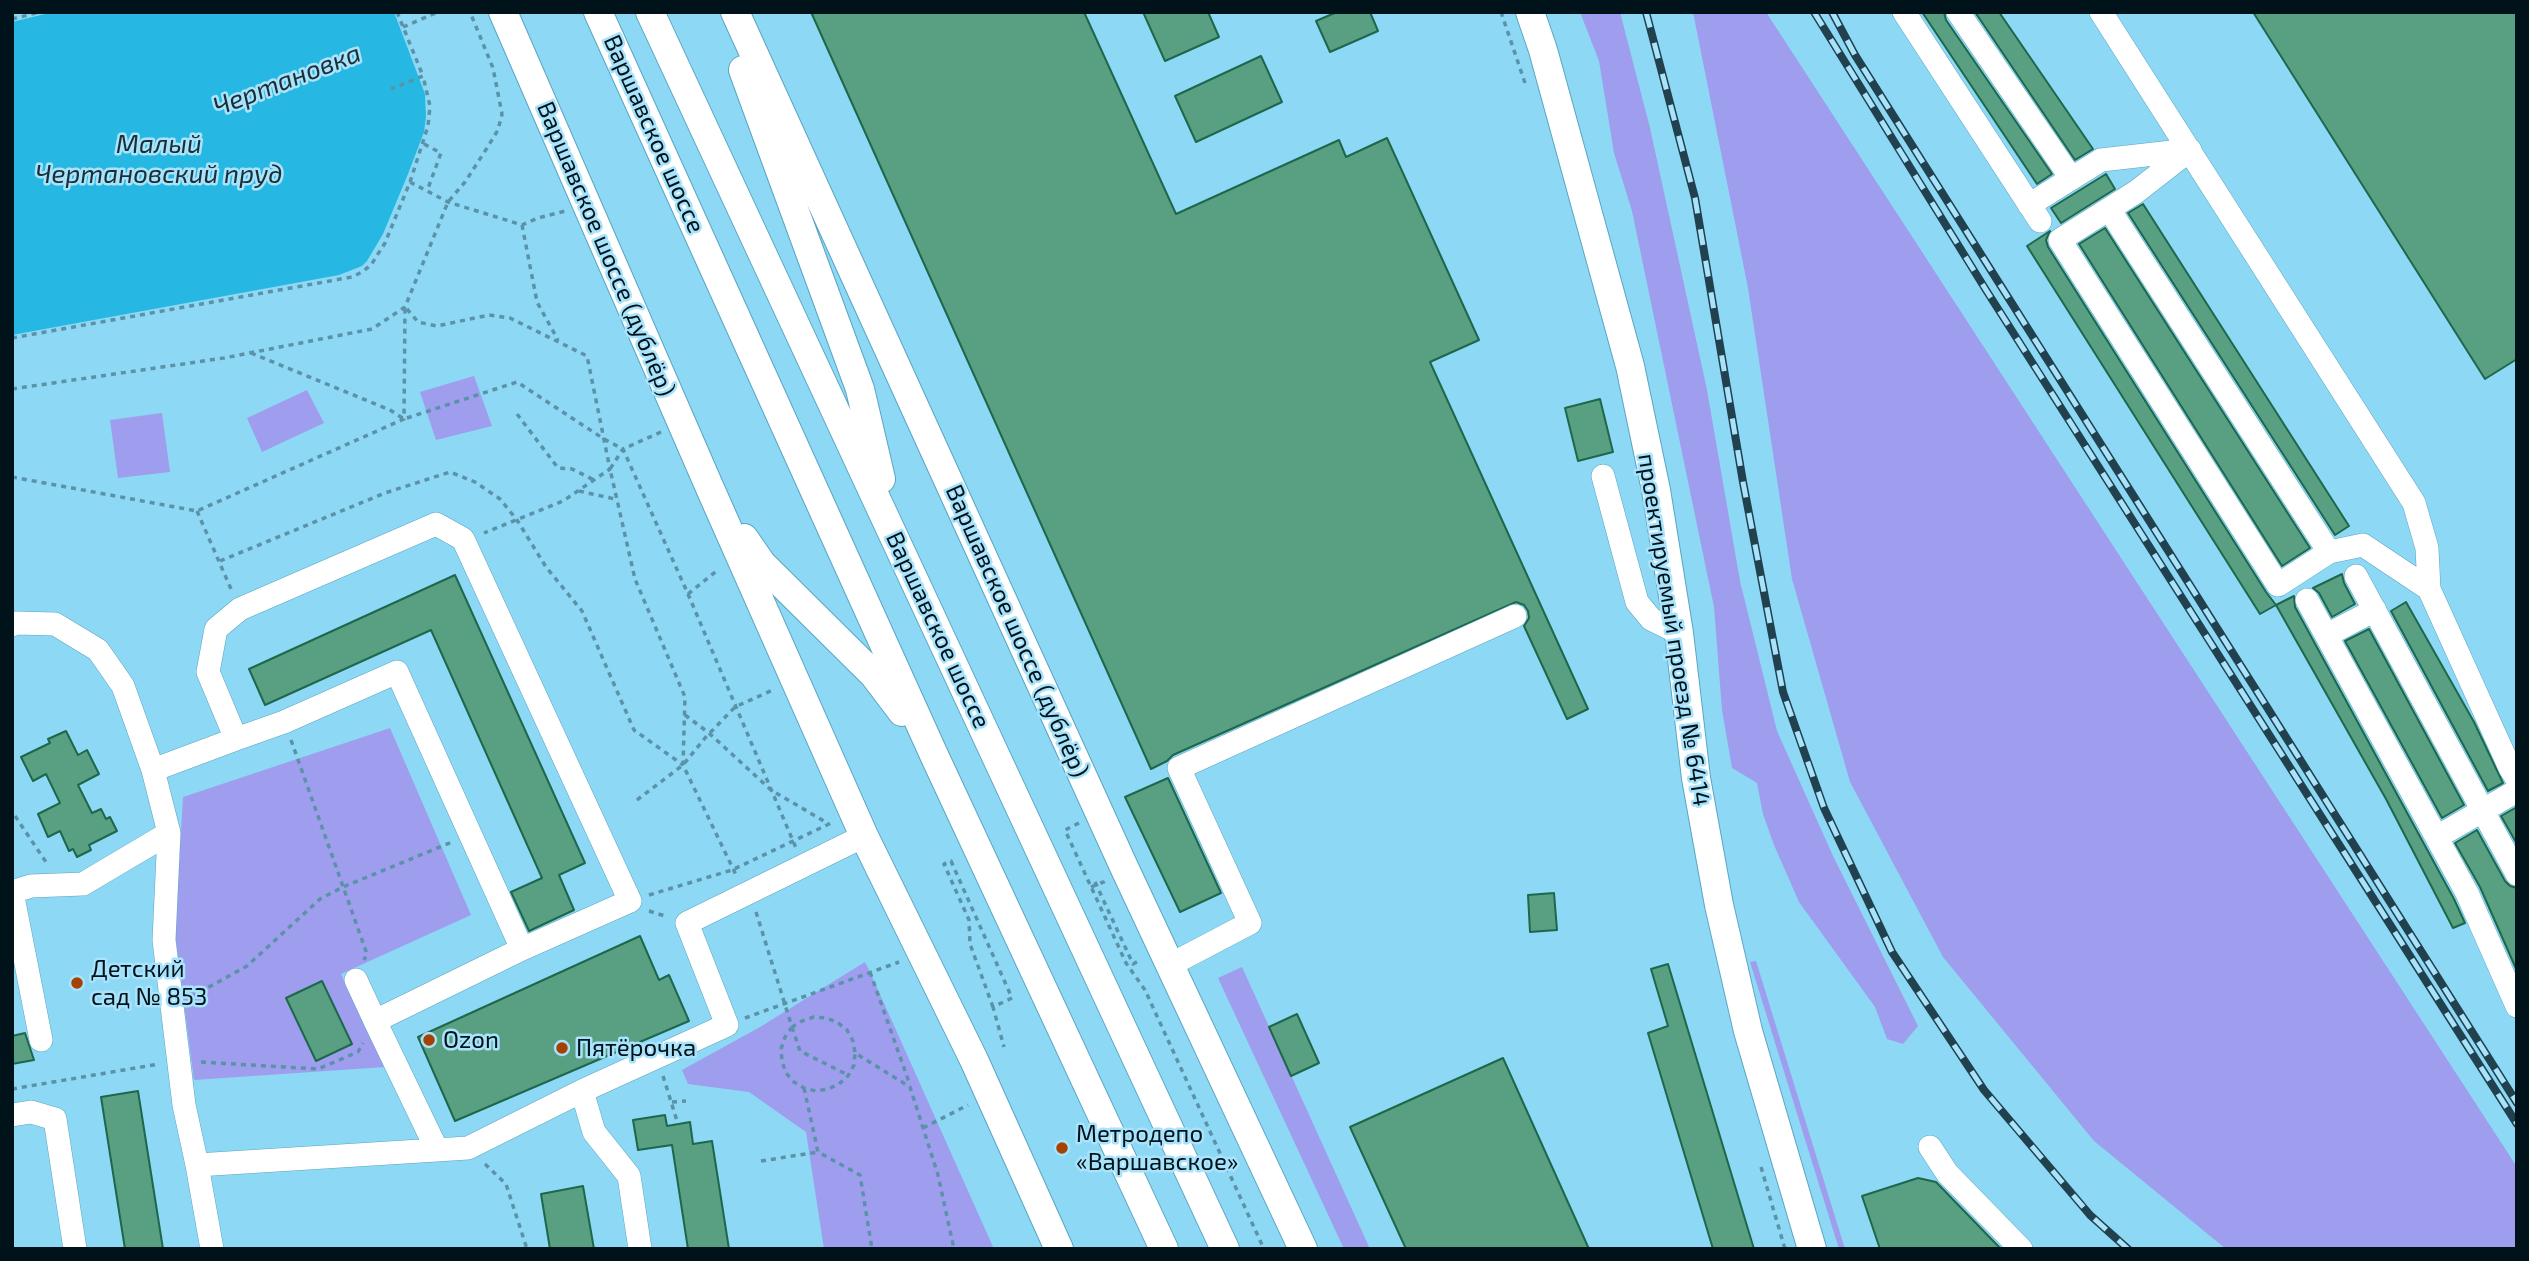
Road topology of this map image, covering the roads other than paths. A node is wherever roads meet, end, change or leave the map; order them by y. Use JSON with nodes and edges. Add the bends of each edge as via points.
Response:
{"nodes":[{"id":1,"x":503,"y":12,"type":"edge"},
{"id":2,"x":598,"y":12,"type":"edge"},
{"id":3,"x":650,"y":12,"type":"edge"},
{"id":4,"x":722,"y":12,"type":"edge"},
{"id":5,"x":735,"y":12,"type":"edge"},
{"id":6,"x":1530,"y":12,"type":"edge"},
{"id":7,"x":1904,"y":12,"type":"edge"},
{"id":8,"x":1958,"y":12,"type":"edge"},
{"id":9,"x":2101,"y":12,"type":"edge"},
{"id":10,"x":2190,"y":150,"type":"junction"},
{"id":11,"x":2071,"y":178,"type":"junction"},
{"id":12,"x":2109,"y":209,"type":"junction"},
{"id":13,"x":1603,"y":477,"type":"dead end"},
{"id":14,"x":709,"y":486,"type":"junction"},
{"id":15,"x":894,"y":536,"type":"junction"},
{"id":16,"x":2329,"y":552,"type":"junction"},
{"id":17,"x":2357,"y":576,"type":"dead end"},
{"id":18,"x":2429,"y":589,"type":"junction"},
{"id":19,"x":2307,"y":600,"type":"dead end"},
{"id":20,"x":2375,"y":610,"type":"junction"},
{"id":21,"x":1515,"y":616,"type":"dead end"},
{"id":22,"x":12,"y":625,"type":"edge"},
{"id":23,"x":1679,"y":633,"type":"junction"},
{"id":24,"x":2327,"y":635,"type":"junction"},
{"id":25,"x":236,"y":739,"type":"junction"},
{"id":26,"x":934,"y":755,"type":"junction"},
{"id":27,"x":153,"y":770,"type":"junction"},
{"id":28,"x":2515,"y":786,"type":"edge"},
{"id":29,"x":2483,"y":811,"type":"junction"},
{"id":30,"x":169,"y":833,"type":"junction"},
{"id":31,"x":864,"y":836,"type":"junction"},
{"id":32,"x":2437,"y":837,"type":"junction"},
{"id":33,"x":2517,"y":874,"type":"edge"},
{"id":34,"x":522,"y":949,"type":"junction"},
{"id":35,"x":1170,"y":965,"type":"junction"},
{"id":36,"x":355,"y":980,"type":"road end"},
{"id":37,"x":2517,"y":1006,"type":"edge"},
{"id":38,"x":375,"y":1021,"type":"junction"},
{"id":39,"x":41,"y":1040,"type":"dead end"},
{"id":40,"x":582,"y":1091,"type":"junction"},
{"id":41,"x":12,"y":1115,"type":"edge"},
{"id":42,"x":1930,"y":1147,"type":"dead end"},
{"id":43,"x":438,"y":1150,"type":"junction"},
{"id":44,"x":197,"y":1165,"type":"junction"},
{"id":45,"x":75,"y":1249,"type":"edge"},
{"id":46,"x":212,"y":1249,"type":"edge"},
{"id":47,"x":640,"y":1249,"type":"edge"},
{"id":48,"x":1059,"y":1249,"type":"edge"},
{"id":49,"x":1164,"y":1249,"type":"edge"},
{"id":50,"x":1225,"y":1249,"type":"edge"},
{"id":51,"x":1303,"y":1249,"type":"edge"},
{"id":52,"x":1812,"y":1249,"type":"edge"},
{"id":53,"x":2021,"y":1249,"type":"edge"}],
"edges":[{"from":1,"to":14,"type":"main road","name":"Варшавское шоссе (дублёр)"},
{"from":2,"to":26,"type":"main road","name":"Варшавское шоссе"},
{"from":3,"to":15,"type":"main road","name":"Варшавское шоссе"},
{"from":4,"to":15,"type":"main road","via":[[860,389]]},
{"from":5,"to":35,"type":"main road","name":"Варшавское шоссе (дублёр)"},
{"from":6,"to":23,"type":"main road","name":"проектируемый проезд № 6414","via":[[1630,366]]},
{"from":7,"to":11,"type":"street","via":[[2034,213]]},
{"from":8,"to":11,"type":"street"},
{"from":9,"to":10,"type":"street"},
{"from":10,"to":11,"type":"street","via":[[2101,160]]},
{"from":10,"to":12,"type":"street"},
{"from":10,"to":18,"type":"street","via":[[2414,503],[2427,548]]},
{"from":12,"to":16,"type":"street"},
{"from":12,"to":16,"type":"street","via":[[2060,240],[2278,585]]},
{"from":13,"to":23,"type":"street","via":[[1637,602],[1651,619]]},
{"from":14,"to":26,"type":"main road","via":[[762,564],[874,675]]},
{"from":14,"to":31,"type":"main road","name":"Варшавское шоссе (дублёр)"},
{"from":15,"to":50,"type":"main road","name":"Варшавское шоссе"},
{"from":16,"to":18,"type":"street","via":[[2363,545]]},
{"from":17,"to":20,"type":"street"},
{"from":18,"to":28,"type":"street"},
{"from":19,"to":24,"type":"street"},
{"from":20,"to":24,"type":"street"},
{"from":20,"to":29,"type":"street"},
{"from":21,"to":35,"type":"street","via":[[1179,768],[1250,923]]},
{"from":22,"to":27,"type":"street","via":[[55,624],[98,650],[122,686]]},
{"from":23,"to":52,"type":"main road","name":"проектируемый проезд № 6414","via":[[1696,778],[1719,905],[1748,1031]]},
{"from":24,"to":32,"type":"street"},
{"from":25,"to":27,"type":"street"},
{"from":25,"to":34,"type":"street","via":[[397,672]]},
{"from":25,"to":34,"type":"street","via":[[208,672],[215,629],[240,608],[436,524],[463,539],[630,901]]},
{"from":26,"to":49,"type":"main road","name":"Варшавское шоссе"},
{"from":27,"to":30,"type":"street"},
{"from":28,"to":29,"type":"street"},
{"from":29,"to":32,"type":"street"},
{"from":29,"to":33,"type":"street"},
{"from":30,"to":39,"type":"street","via":[[83,884],[31,886],[12,892]]},
{"from":30,"to":44,"type":"street","via":[[164,940],[184,1105]]},
{"from":31,"to":40,"type":"street","via":[[687,923],[727,1025]]},
{"from":31,"to":48,"type":"main road","name":"Варшавское шоссе (дублёр)","via":[[974,1060]]},
{"from":32,"to":37,"type":"street","via":[[2468,893]]},
{"from":34,"to":38,"type":"street"},
{"from":35,"to":51,"type":"main road","name":"Варшавское шоссе (дублёр)"},
{"from":36,"to":38,"type":"street"},
{"from":38,"to":43,"type":"street"},
{"from":40,"to":43,"type":"street","via":[[468,1148]]},
{"from":40,"to":47,"type":"street","via":[[594,1132],[629,1176]]},
{"from":41,"to":45,"type":"street","via":[[31,1112],[55,1119]]},
{"from":42,"to":53,"type":"street","via":[[1947,1173]]},
{"from":43,"to":44,"type":"street"},
{"from":44,"to":46,"type":"street"}]}
